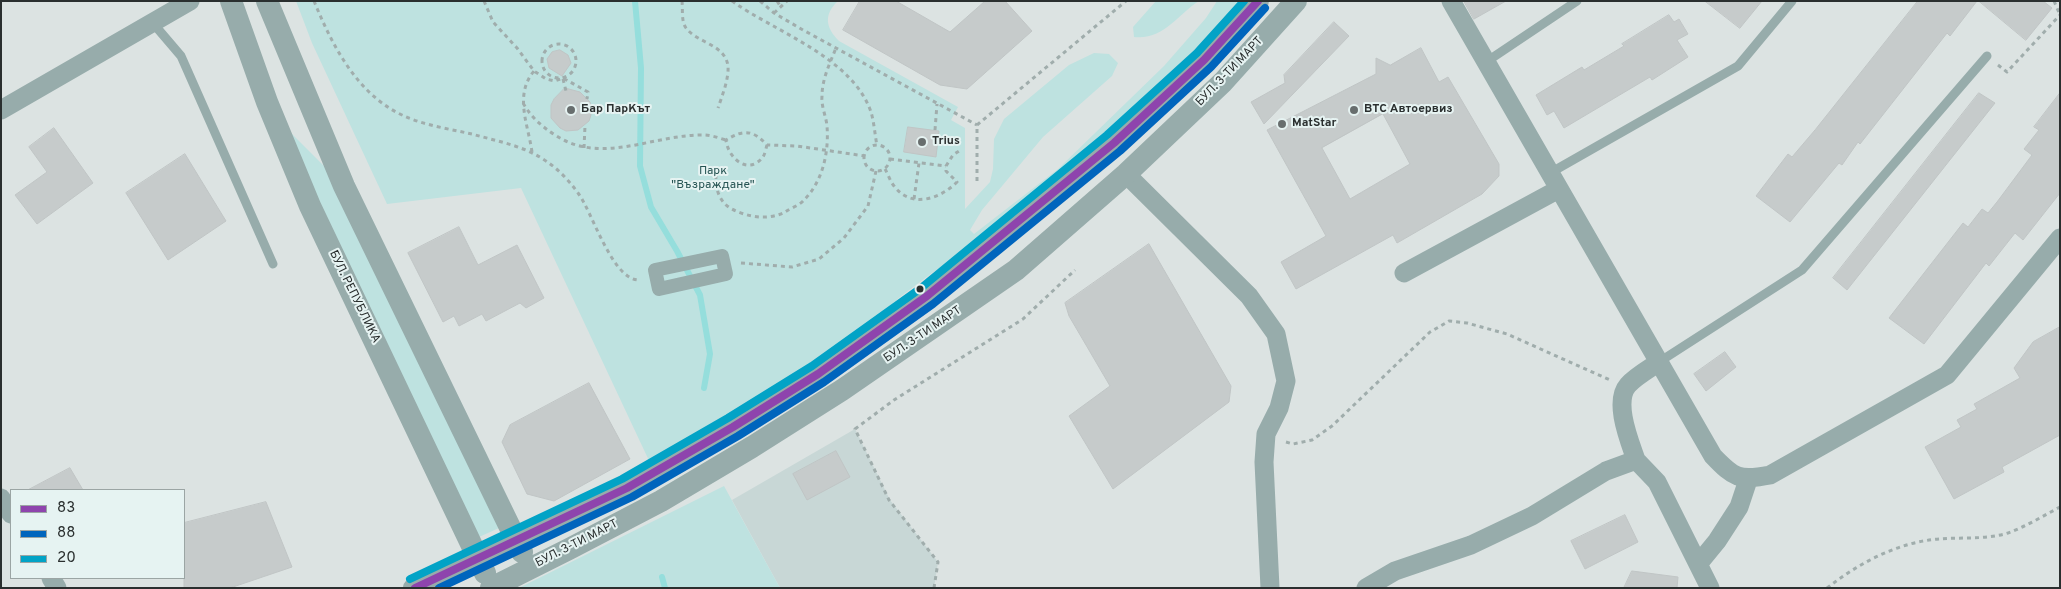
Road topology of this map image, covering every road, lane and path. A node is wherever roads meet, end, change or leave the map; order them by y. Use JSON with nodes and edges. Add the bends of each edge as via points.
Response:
{"nodes":[{"id":1,"x":190,"y":1,"type":"edge"},
{"id":2,"x":231,"y":1,"type":"edge"},
{"id":3,"x":267,"y":1,"type":"edge"},
{"id":4,"x":314,"y":1,"type":"edge"},
{"id":5,"x":484,"y":1,"type":"edge"},
{"id":6,"x":682,"y":1,"type":"edge"},
{"id":7,"x":732,"y":1,"type":"edge"},
{"id":8,"x":760,"y":1,"type":"edge"},
{"id":9,"x":777,"y":1,"type":"edge"},
{"id":10,"x":787,"y":1,"type":"edge"},
{"id":11,"x":1126,"y":1,"type":"edge"},
{"id":12,"x":1258,"y":1,"type":"edge"},
{"id":13,"x":1296,"y":1,"type":"edge"},
{"id":14,"x":1451,"y":1,"type":"edge"},
{"id":15,"x":1577,"y":1,"type":"edge"},
{"id":16,"x":1792,"y":1,"type":"edge"},
{"id":17,"x":2054,"y":1,"type":"edge"},
{"id":18,"x":781,"y":7,"type":"junction"},
{"id":19,"x":774,"y":13,"type":"junction"},
{"id":20,"x":2060,"y":15,"type":"edge"},
{"id":21,"x":152,"y":22,"type":"junction"},
{"id":22,"x":836,"y":48,"type":"junction"},
{"id":23,"x":1987,"y":56,"type":"joint"},
{"id":24,"x":831,"y":62,"type":"junction"},
{"id":25,"x":1486,"y":62,"type":"junction"},
{"id":26,"x":534,"y":71,"type":"junction"},
{"id":27,"x":563,"y":78,"type":"junction"},
{"id":28,"x":566,"y":91,"type":"dead end"},
{"id":29,"x":588,"y":98,"type":"dead end"},
{"id":30,"x":523,"y":103,"type":"junction"},
{"id":31,"x":938,"y":104,"type":"junction"},
{"id":32,"x":718,"y":108,"type":"dead end"},
{"id":33,"x":1,"y":110,"type":"edge"},
{"id":34,"x":977,"y":125,"type":"junction"},
{"id":35,"x":585,"y":126,"type":"dead end"},
{"id":36,"x":935,"y":130,"type":"dead end"},
{"id":37,"x":726,"y":140,"type":"junction"},
{"id":38,"x":767,"y":145,"type":"junction"},
{"id":39,"x":877,"y":146,"type":"junction"},
{"id":40,"x":584,"y":148,"type":"junction"},
{"id":41,"x":826,"y":150,"type":"junction"},
{"id":42,"x":959,"y":151,"type":"dead end"},
{"id":43,"x":532,"y":152,"type":"junction"},
{"id":44,"x":864,"y":156,"type":"junction"},
{"id":45,"x":890,"y":160,"type":"junction"},
{"id":46,"x":919,"y":163,"type":"junction"},
{"id":47,"x":946,"y":166,"type":"junction"},
{"id":48,"x":885,"y":169,"type":"junction"},
{"id":49,"x":876,"y":171,"type":"junction"},
{"id":50,"x":1550,"y":173,"type":"junction"},
{"id":51,"x":1126,"y":174,"type":"junction"},
{"id":52,"x":716,"y":175,"type":"dead end"},
{"id":53,"x":977,"y":180,"type":"dead end"},
{"id":54,"x":1559,"y":189,"type":"junction"},
{"id":55,"x":914,"y":199,"type":"junction"},
{"id":56,"x":2060,"y":238,"type":"edge"},
{"id":57,"x":273,"y":264,"type":"dead end"},
{"id":58,"x":724,"y":265,"type":"joint"},
{"id":59,"x":1076,"y":270,"type":"dead end"},
{"id":60,"x":1404,"y":273,"type":"dead end"},
{"id":61,"x":657,"y":279,"type":"joint"},
{"id":62,"x":1659,"y":362,"type":"junction"},
{"id":63,"x":1627,"y":386,"type":"junction"},
{"id":64,"x":1266,"y":434,"type":"junction"},
{"id":65,"x":1636,"y":460,"type":"junction"},
{"id":66,"x":1748,"y":480,"type":"junction"},
{"id":67,"x":1,"y":498,"type":"edge"},
{"id":68,"x":2060,"y":507,"type":"edge"},
{"id":69,"x":10,"y":512,"type":"edge"},
{"id":70,"x":516,"y":540,"type":"junction"},
{"id":71,"x":479,"y":559,"type":"junction"},
{"id":72,"x":1699,"y":563,"type":"junction"},
{"id":73,"x":531,"y":568,"type":"junction"},
{"id":74,"x":414,"y":588,"type":"edge"},
{"id":75,"x":492,"y":588,"type":"edge"},
{"id":76,"x":934,"y":588,"type":"edge"},
{"id":77,"x":1270,"y":588,"type":"edge"},
{"id":78,"x":1366,"y":588,"type":"edge"},
{"id":79,"x":1710,"y":588,"type":"edge"},
{"id":80,"x":1827,"y":588,"type":"edge"}],
"edges":[{"from":1,"to":21,"type":"street"},
{"from":2,"to":71,"type":"street","name":"БУЛ. РЕПУБЛИКА","via":[[267,102],[310,206]]},
{"from":3,"to":70,"type":"street","via":[[344,186]]},
{"from":4,"to":43,"type":"path","via":[[344,60],[381,102],[402,115]]},
{"from":5,"to":26,"type":"path","via":[[493,22]]},
{"from":6,"to":32,"type":"path","via":[[683,21],[687,29],[724,56],[728,66]]},
{"from":7,"to":24,"type":"path"},
{"from":8,"to":19,"type":"path"},
{"from":9,"to":18,"type":"path"},
{"from":10,"to":18,"type":"path"},
{"from":11,"to":34,"type":"path"},
{"from":12,"to":70,"type":"street","via":[[1204,60],[1114,143],[927,296],[818,374],[733,426],[627,488]]},
{"from":13,"to":51,"type":"street","name":"БУЛ. 3-ТИ МАРТ","via":[[1222,82]]},
{"from":14,"to":25,"type":"street"},
{"from":15,"to":25,"type":"lane"},
{"from":16,"to":50,"type":"lane","via":[[1738,66]]},
{"from":17,"to":20,"type":"path"},
{"from":18,"to":19,"type":"path"},
{"from":19,"to":22,"type":"path"},
{"from":20,"to":23,"type":"path","via":[[2007,72]]},
{"from":21,"to":33,"type":"street"},
{"from":21,"to":57,"type":"lane","via":[[181,56]]},
{"from":22,"to":24,"type":"path"},
{"from":22,"to":31,"type":"path"},
{"from":23,"to":62,"type":"lane","via":[[1802,270]]},
{"from":24,"to":39,"type":"path","via":[[849,77],[871,111]]},
{"from":24,"to":41,"type":"path","via":[[822,97],[827,126]]},
{"from":25,"to":50,"type":"street"},
{"from":26,"to":27,"type":"path","via":[[546,79],[555,81]]},
{"from":26,"to":30,"type":"path","via":[[523,90]]},
{"from":27,"to":27,"type":"path","via":[[572,72],[575,57],[565,45],[554,45],[544,52],[543,68],[551,77]]},
{"from":27,"to":28,"type":"path"},
{"from":27,"to":29,"type":"path","via":[[588,92]]},
{"from":30,"to":40,"type":"path","via":[[541,126],[562,140]]},
{"from":30,"to":43,"type":"path"},
{"from":31,"to":34,"type":"path"},
{"from":31,"to":36,"type":"path"},
{"from":34,"to":53,"type":"path"},
{"from":35,"to":40,"type":"path"},
{"from":37,"to":38,"type":"path","via":[[747,132],[758,135]]},
{"from":37,"to":38,"type":"path","via":[[727,149],[742,164],[751,165],[763,157]]},
{"from":37,"to":40,"type":"path","via":[[704,135],[602,149]]},
{"from":38,"to":41,"type":"path"},
{"from":39,"to":44,"type":"path","via":[[870,147]]},
{"from":39,"to":45,"type":"path","via":[[888,152]]},
{"from":41,"to":44,"type":"path"},
{"from":41,"to":52,"type":"path","via":[[822,175],[804,201],[777,216],[749,216],[728,207],[718,195]]},
{"from":42,"to":47,"type":"path","via":[[953,154]]},
{"from":43,"to":61,"type":"path","via":[[557,168],[579,194],[618,268],[635,280]]},
{"from":44,"to":49,"type":"path","via":[[866,164]]},
{"from":45,"to":46,"type":"path"},
{"from":45,"to":48,"type":"path"},
{"from":46,"to":47,"type":"path"},
{"from":46,"to":55,"type":"path"},
{"from":47,"to":55,"type":"path","via":[[946,171],[957,182],[940,195],[926,200]]},
{"from":48,"to":49,"type":"path"},
{"from":48,"to":55,"type":"path","via":[[894,186]]},
{"from":49,"to":58,"type":"path","via":[[868,206],[844,238],[819,259],[792,267],[745,263]]},
{"from":50,"to":54,"type":"street"},
{"from":51,"to":64,"type":"street","via":[[1249,296],[1276,334],[1286,381],[1279,408]]},
{"from":51,"to":73,"type":"street","name":"БУЛ. 3-ТИ МАРТ","via":[[1016,270],[842,390],[661,500]]},
{"from":54,"to":60,"type":"street"},
{"from":54,"to":62,"type":"street"},
{"from":56,"to":66,"type":"street","via":[[1947,375],[1770,476]]},
{"from":58,"to":61,"type":"street","via":[[722,256],[655,270]]},
{"from":59,"to":76,"type":"path","via":[[1023,319],[894,400],[855,429],[890,500],[938,562]]},
{"from":62,"to":63,"type":"street"},
{"from":62,"to":66,"type":"street","via":[[1713,456],[1729,473]]},
{"from":63,"to":64,"type":"path","via":[[1506,334],[1449,321],[1430,332],[1332,426],[1312,440],[1293,444]]},
{"from":63,"to":65,"type":"street","via":[[1621,401]]},
{"from":64,"to":77,"type":"street","via":[[1264,462]]},
{"from":65,"to":72,"type":"street","via":[[1657,482]]},
{"from":65,"to":78,"type":"street","via":[[1606,471],[1532,516],[1471,545],[1395,571]]},
{"from":66,"to":72,"type":"street","via":[[1739,507]]},
{"from":67,"to":69,"type":"street"},
{"from":68,"to":80,"type":"path","via":[[2008,533],[1938,539],[1902,546],[1850,570]]},
{"from":70,"to":71,"type":"street"},
{"from":70,"to":73,"type":"street"},
{"from":71,"to":74,"type":"street"},
{"from":71,"to":75,"type":"street","name":"БУЛ. РЕПУБЛИКА"},
{"from":72,"to":79,"type":"street"},
{"from":73,"to":75,"type":"street","name":"БУЛ. 3-ТИ МАРТ"}]}
